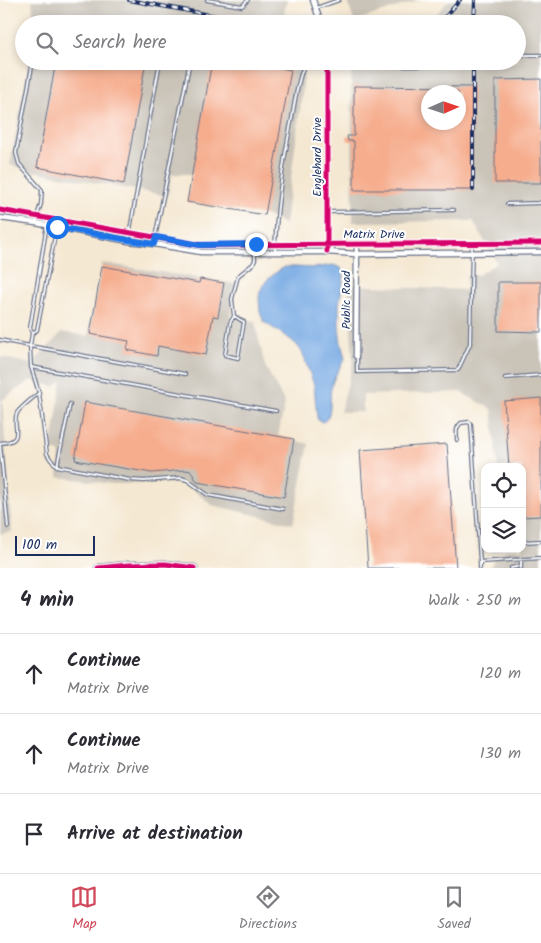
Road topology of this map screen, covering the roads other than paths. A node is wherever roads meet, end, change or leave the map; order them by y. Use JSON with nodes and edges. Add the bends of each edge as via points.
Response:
{"nodes":[{"id":1,"x":207,"y":0,"type":"edge"},
{"id":2,"x":248,"y":0,"type":"edge"},
{"id":3,"x":313,"y":0,"type":"edge"},
{"id":4,"x":339,"y":0,"type":"edge"},
{"id":5,"x":316,"y":8,"type":"junction"},
{"id":6,"x":318,"y":15,"type":"edge"},
{"id":7,"x":526,"y":55,"type":"edge"},
{"id":8,"x":541,"y":55,"type":"edge"},
{"id":9,"x":30,"y":70,"type":"edge"},
{"id":10,"x":158,"y":70,"type":"edge"},
{"id":11,"x":188,"y":70,"type":"edge"},
{"id":12,"x":302,"y":70,"type":"edge"},
{"id":13,"x":327,"y":70,"type":"edge"},
{"id":14,"x":540,"y":203,"type":"edge"},
{"id":15,"x":507,"y":204,"type":"dead end"},
{"id":16,"x":0,"y":210,"type":"edge"},
{"id":17,"x":454,"y":210,"type":"dead end"},
{"id":18,"x":326,"y":212,"type":"junction"},
{"id":19,"x":37,"y":216,"type":"junction"},
{"id":20,"x":0,"y":218,"type":"edge"},
{"id":21,"x":48,"y":218,"type":"junction"},
{"id":22,"x":58,"y":220,"type":"junction"},
{"id":23,"x":36,"y":223,"type":"junction"},
{"id":24,"x":47,"y":225,"type":"junction"},
{"id":25,"x":57,"y":227,"type":"junction"},
{"id":26,"x":130,"y":233,"type":"junction"},
{"id":27,"x":156,"y":237,"type":"junction"},
{"id":28,"x":128,"y":240,"type":"junction"},
{"id":29,"x":541,"y":243,"type":"edge"},
{"id":30,"x":154,"y":244,"type":"junction"},
{"id":31,"x":256,"y":244,"type":"junction"},
{"id":32,"x":275,"y":244,"type":"junction"},
{"id":33,"x":327,"y":244,"type":"junction"},
{"id":34,"x":357,"y":244,"type":"junction"},
{"id":35,"x":472,"y":244,"type":"junction"},
{"id":36,"x":255,"y":252,"type":"junction"},
{"id":37,"x":275,"y":252,"type":"junction"},
{"id":38,"x":327,"y":252,"type":"junction"},
{"id":39,"x":541,"y":252,"type":"edge"},
{"id":40,"x":471,"y":253,"type":"junction"},
{"id":41,"x":356,"y":254,"type":"junction"},
{"id":42,"x":234,"y":316,"type":"junction"},
{"id":43,"x":32,"y":333,"type":"junction"},
{"id":44,"x":0,"y":340,"type":"edge"},
{"id":45,"x":30,"y":346,"type":"junction"},
{"id":46,"x":356,"y":356,"type":"joint"},
{"id":47,"x":30,"y":367,"type":"junction"},
{"id":48,"x":185,"y":374,"type":"dead end"},
{"id":49,"x":541,"y":375,"type":"edge"},
{"id":50,"x":505,"y":378,"type":"dead end"},
{"id":51,"x":39,"y":393,"type":"junction"},
{"id":52,"x":70,"y":404,"type":"dead end"},
{"id":53,"x":276,"y":411,"type":"dead end"},
{"id":54,"x":457,"y":440,"type":"dead end"},
{"id":55,"x":0,"y":444,"type":"edge"},
{"id":56,"x":57,"y":466,"type":"junction"},
{"id":57,"x":282,"y":509,"type":"dead end"},
{"id":58,"x":8,"y":527,"type":"dead end"},
{"id":59,"x":541,"y":541,"type":"edge"},
{"id":60,"x":526,"y":542,"type":"edge"},
{"id":61,"x":541,"y":558,"type":"edge"},
{"id":62,"x":521,"y":559,"type":"junction"},
{"id":63,"x":480,"y":562,"type":"junction"},
{"id":64,"x":521,"y":567,"type":"edge"},
{"id":65,"x":98,"y":568,"type":"edge"},
{"id":66,"x":194,"y":568,"type":"edge"},
{"id":67,"x":480,"y":568,"type":"edge"},
{"id":68,"x":511,"y":568,"type":"edge"}],
"edges":[{"from":1,"to":2,"type":"lane","via":[[242,6]]},
{"from":3,"to":5,"type":"street"},
{"from":4,"to":5,"type":"lane"},
{"from":5,"to":6,"type":"street"},
{"from":7,"to":8,"type":"lane"},
{"from":9,"to":19,"type":"lane","via":[[16,153],[19,164],[42,190]]},
{"from":10,"to":26,"type":"lane"},
{"from":11,"to":27,"type":"lane"},
{"from":12,"to":32,"type":"lane","via":[[278,198]]},
{"from":13,"to":18,"type":"street","name":"Englehard Drive"},
{"from":14,"to":15,"type":"lane"},
{"from":16,"to":19,"type":"street","name":"Matrix Drive"},
{"from":17,"to":18,"type":"lane"},
{"from":18,"to":33,"type":"street","name":"Englehard Drive"},
{"from":19,"to":21,"type":"street","name":"Matrix Drive"},
{"from":19,"to":23,"type":"lane"},
{"from":20,"to":23,"type":"street","name":"Matrix Drive"},
{"from":21,"to":22,"type":"street","name":"Matrix Drive"},
{"from":21,"to":24,"type":"lane"},
{"from":22,"to":25,"type":"lane"},
{"from":22,"to":26,"type":"street","name":"Matrix Drive"},
{"from":23,"to":24,"type":"street","name":"Matrix Drive"},
{"from":24,"to":25,"type":"street","name":"Matrix Drive"},
{"from":24,"to":43,"type":"lane","via":[[30,328]]},
{"from":25,"to":28,"type":"street","name":"Matrix Drive"},
{"from":25,"to":43,"type":"lane","via":[[37,330]]},
{"from":26,"to":27,"type":"street","name":"Matrix Drive"},
{"from":26,"to":28,"type":"lane"},
{"from":27,"to":30,"type":"lane"},
{"from":27,"to":31,"type":"street","name":"Matrix Drive","via":[[200,245]]},
{"from":28,"to":30,"type":"street","name":"Matrix Drive"},
{"from":29,"to":35,"type":"street","name":"Matrix Drive"},
{"from":30,"to":36,"type":"street","name":"Matrix Drive","via":[[201,252]]},
{"from":31,"to":32,"type":"street","name":"Matrix Drive"},
{"from":31,"to":36,"type":"lane"},
{"from":32,"to":33,"type":"street","name":"Matrix Drive"},
{"from":32,"to":37,"type":"lane"},
{"from":33,"to":34,"type":"street","name":"Matrix Drive"},
{"from":33,"to":38,"type":"street","name":"Englehard Drive"},
{"from":34,"to":35,"type":"street","name":"Matrix Drive"},
{"from":34,"to":41,"type":"street","name":"Public Road"},
{"from":35,"to":40,"type":"lane"},
{"from":36,"to":37,"type":"street","name":"Matrix Drive"},
{"from":36,"to":42,"type":"lane","via":[[253,264],[238,276],[232,299]]},
{"from":37,"to":38,"type":"street","name":"Matrix Drive"},
{"from":38,"to":41,"type":"street","name":"Matrix Drive"},
{"from":39,"to":40,"type":"street","name":"Matrix Drive"},
{"from":40,"to":41,"type":"street","name":"Matrix Drive"},
{"from":40,"to":46,"type":"lane","via":[[470,344],[458,370],[357,372]]},
{"from":41,"to":46,"type":"street","name":"Public Road"},
{"from":42,"to":42,"type":"lane","via":[[244,322],[238,358],[224,355]]},
{"from":43,"to":45,"type":"lane"},
{"from":44,"to":45,"type":"lane"},
{"from":45,"to":47,"type":"lane"},
{"from":45,"to":48,"type":"lane"},
{"from":47,"to":51,"type":"lane"},
{"from":47,"to":53,"type":"lane"},
{"from":49,"to":50,"type":"lane"},
{"from":51,"to":55,"type":"lane","via":[[17,413],[15,438]]},
{"from":51,"to":56,"type":"lane","via":[[47,454]]},
{"from":52,"to":56,"type":"lane"},
{"from":54,"to":63,"type":"lane","via":[[459,424],[472,424]]},
{"from":55,"to":58,"type":"lane"},
{"from":56,"to":57,"type":"lane","via":[[130,480],[181,478],[208,494]]},
{"from":59,"to":60,"type":"lane"},
{"from":61,"to":62,"type":"lane"},
{"from":62,"to":63,"type":"lane"},
{"from":62,"to":64,"type":"lane"},
{"from":63,"to":67,"type":"lane"},
{"from":64,"to":68,"type":"lane"},
{"from":65,"to":66,"type":"street","via":[[165,564]]}]}
